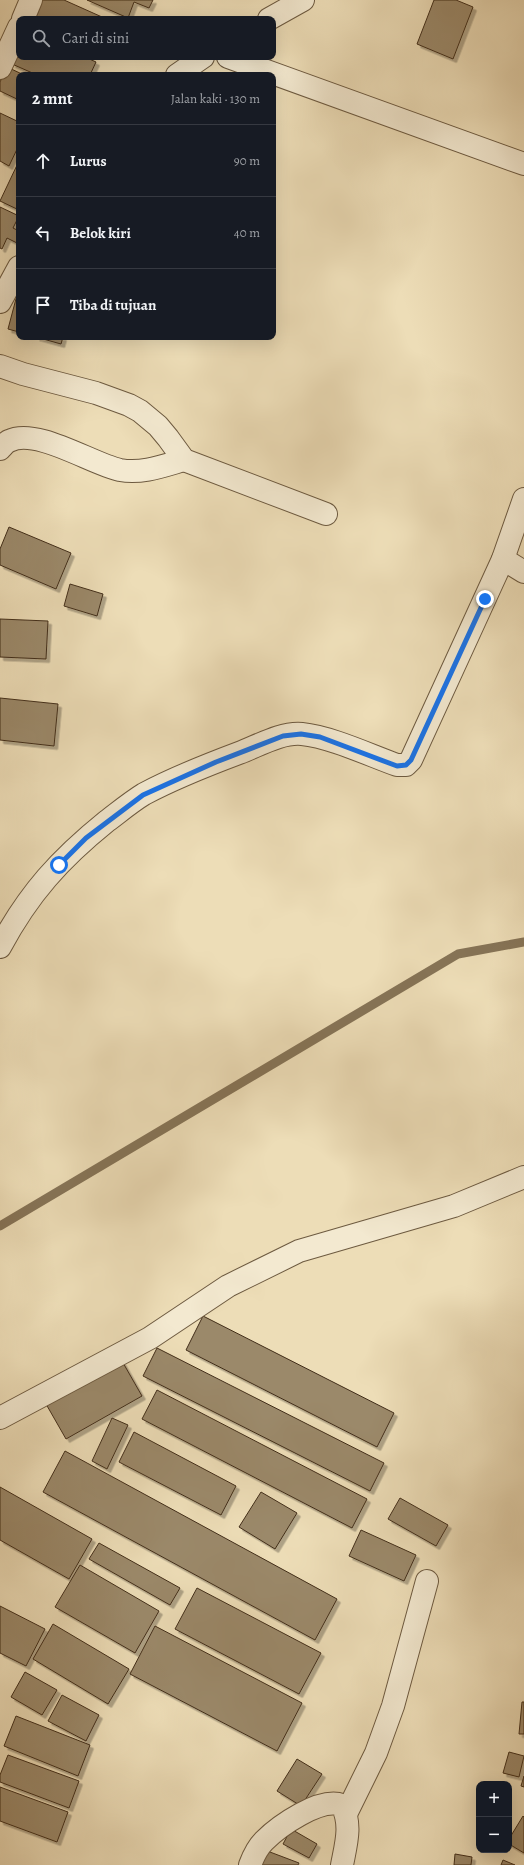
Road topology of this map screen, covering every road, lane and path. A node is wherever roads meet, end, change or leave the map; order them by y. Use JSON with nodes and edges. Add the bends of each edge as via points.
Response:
{"nodes":[{"id":1,"x":31,"y":0,"type":"edge"},
{"id":2,"x":303,"y":0,"type":"edge"},
{"id":3,"x":23,"y":16,"type":"edge"},
{"id":4,"x":274,"y":16,"type":"edge"},
{"id":5,"x":16,"y":33,"type":"edge"},
{"id":6,"x":199,"y":60,"type":"edge"},
{"id":7,"x":236,"y":60,"type":"edge"},
{"id":8,"x":0,"y":68,"type":"edge"},
{"id":9,"x":181,"y":72,"type":"edge"},
{"id":10,"x":269,"y":72,"type":"edge"},
{"id":11,"x":276,"y":74,"type":"edge"},
{"id":12,"x":524,"y":164,"type":"edge"},
{"id":13,"x":16,"y":273,"type":"edge"},
{"id":14,"x":0,"y":302,"type":"edge"},
{"id":15,"x":0,"y":366,"type":"edge"},
{"id":16,"x":0,"y":449,"type":"edge"},
{"id":17,"x":184,"y":460,"type":"junction"},
{"id":18,"x":524,"y":499,"type":"edge"},
{"id":19,"x":326,"y":514,"type":"dead end"},
{"id":20,"x":503,"y":559,"type":"junction"},
{"id":21,"x":524,"y":572,"type":"edge"},
{"id":22,"x":0,"y":947,"type":"edge"},
{"id":23,"x":524,"y":1177,"type":"edge"},
{"id":24,"x":0,"y":1418,"type":"edge"},
{"id":25,"x":427,"y":1581,"type":"dead end"},
{"id":26,"x":346,"y":1814,"type":"junction"},
{"id":27,"x":250,"y":1865,"type":"edge"},
{"id":28,"x":342,"y":1865,"type":"edge"}],
"edges":[{"from":1,"to":3,"type":"street"},
{"from":2,"to":4,"type":"street"},
{"from":5,"to":8,"type":"street"},
{"from":6,"to":9,"type":"street"},
{"from":7,"to":10,"type":"street"},
{"from":11,"to":12,"type":"street"},
{"from":13,"to":14,"type":"street"},
{"from":15,"to":17,"type":"street","via":[[129,405],[158,426]]},
{"from":16,"to":17,"type":"street","via":[[9,441],[18,438],[36,439],[120,470],[135,472]]},
{"from":17,"to":19,"type":"street"},
{"from":18,"to":20,"type":"street"},
{"from":20,"to":21,"type":"street"},
{"from":20,"to":22,"type":"street","via":[[411,760],[406,765],[397,766],[320,737],[301,734],[283,736],[158,787],[128,805],[86,838],[49,874],[28,899]]},
{"from":23,"to":24,"type":"street","via":[[454,1206],[299,1251],[228,1286],[150,1338]]},
{"from":25,"to":26,"type":"street","via":[[393,1706],[376,1753]]},
{"from":26,"to":27,"type":"street","via":[[342,1805],[336,1803],[327,1803],[302,1813],[263,1842]]},
{"from":26,"to":28,"type":"street","via":[[348,1830]]}]}
